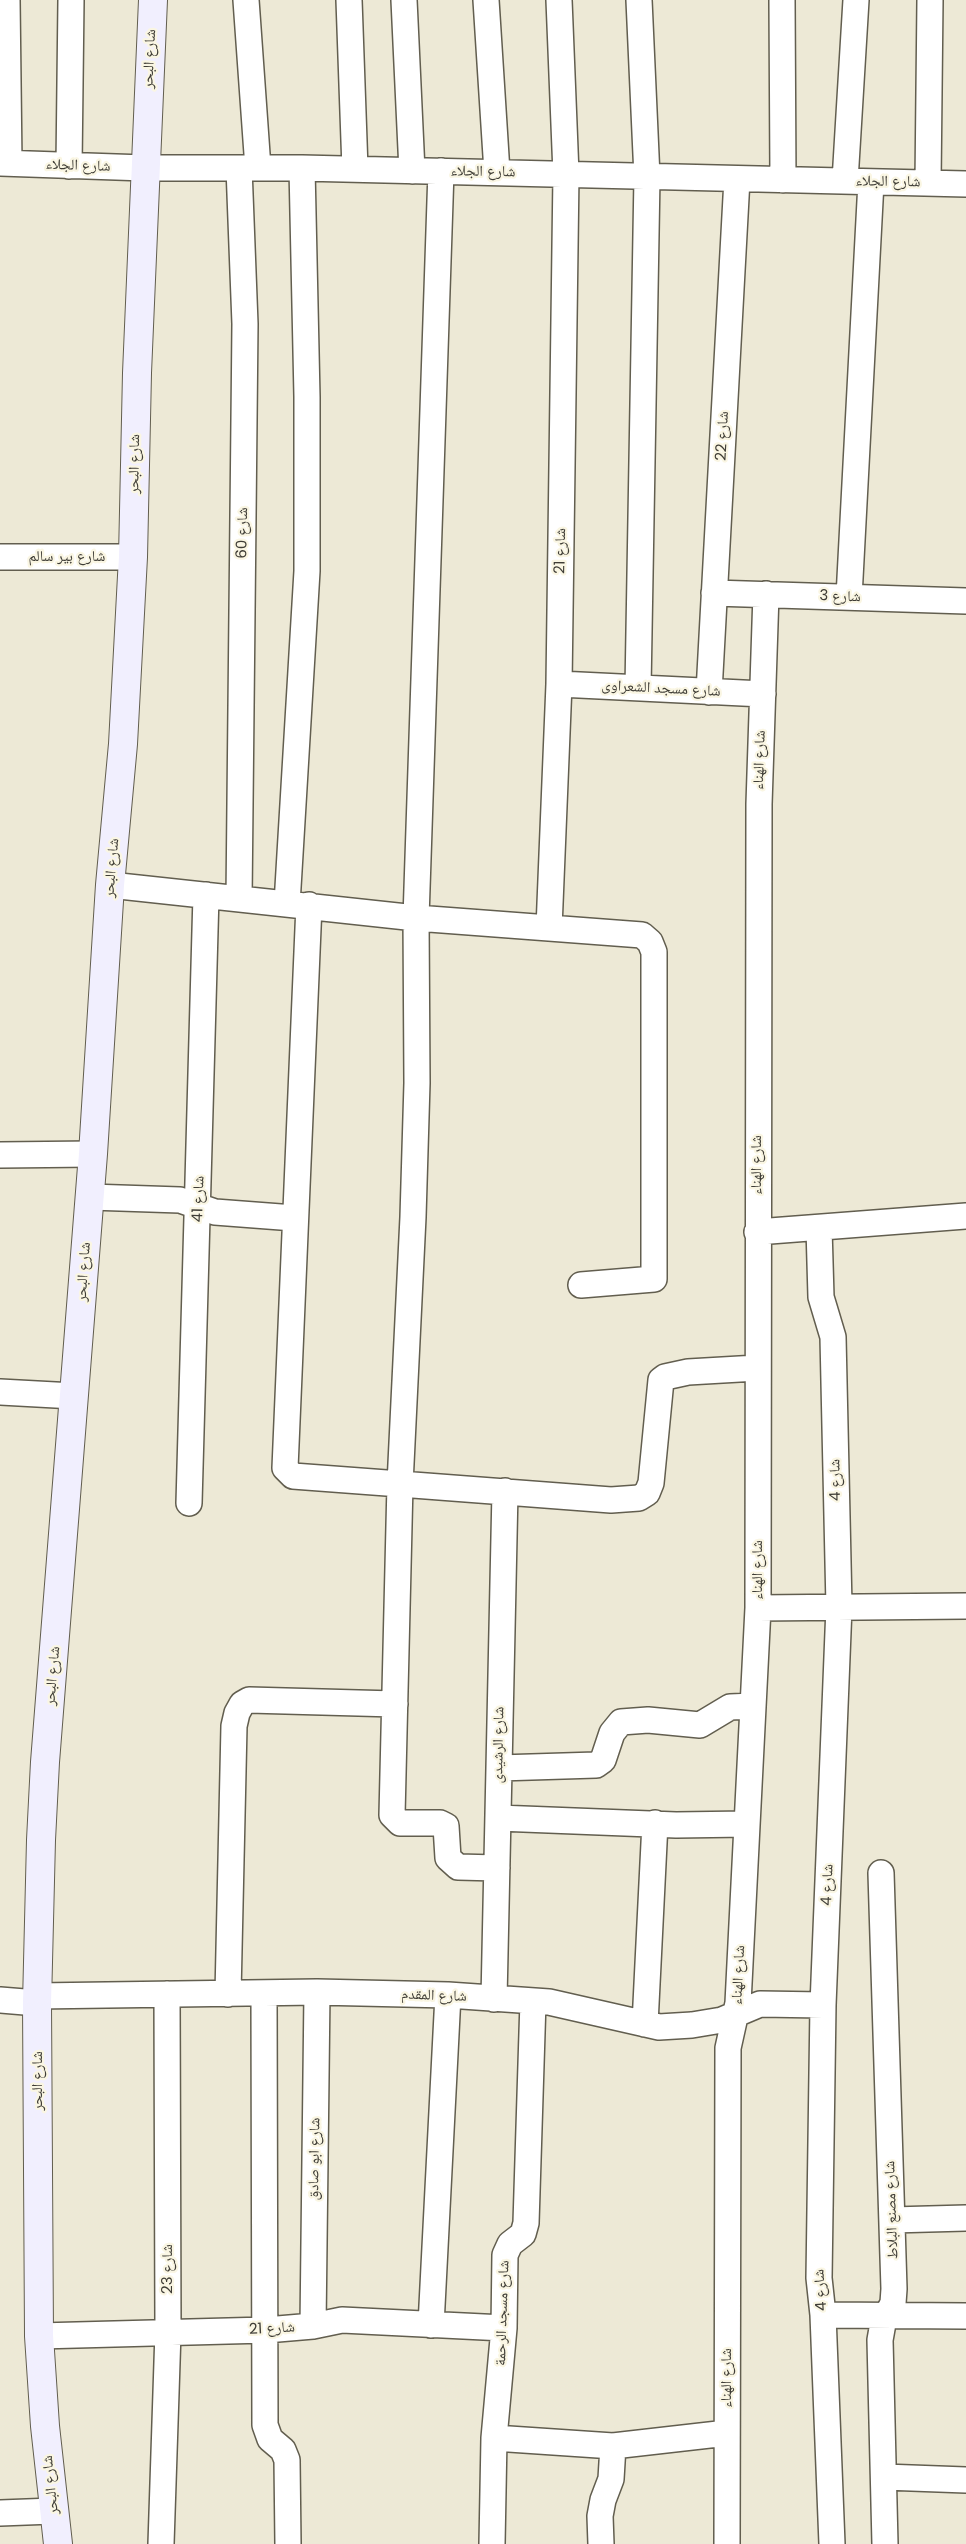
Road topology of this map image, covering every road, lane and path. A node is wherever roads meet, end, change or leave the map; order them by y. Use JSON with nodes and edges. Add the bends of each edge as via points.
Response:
{"nodes":[{"id":1,"x":71,"y":0,"type":"edge"},
{"id":2,"x":153,"y":0,"type":"edge"},
{"id":3,"x":246,"y":0,"type":"edge"},
{"id":4,"x":349,"y":0,"type":"edge"},
{"id":5,"x":404,"y":0,"type":"edge"},
{"id":6,"x":486,"y":0,"type":"edge"},
{"id":7,"x":559,"y":0,"type":"edge"},
{"id":8,"x":639,"y":0,"type":"edge"},
{"id":9,"x":782,"y":0,"type":"edge"},
{"id":10,"x":856,"y":0,"type":"edge"},
{"id":11,"x":930,"y":0,"type":"edge"},
{"id":12,"x":5,"y":3,"type":"edge"},
{"id":13,"x":4,"y":163,"type":"edge"},
{"id":14,"x":69,"y":166,"type":"junction"},
{"id":15,"x":145,"y":168,"type":"junction"},
{"id":16,"x":249,"y":168,"type":"junction"},
{"id":17,"x":302,"y":168,"type":"junction"},
{"id":18,"x":355,"y":170,"type":"junction"},
{"id":19,"x":412,"y":170,"type":"junction"},
{"id":20,"x":441,"y":171,"type":"junction"},
{"id":21,"x":497,"y":172,"type":"junction"},
{"id":22,"x":566,"y":174,"type":"junction"},
{"id":23,"x":647,"y":177,"type":"junction"},
{"id":24,"x":737,"y":180,"type":"junction"},
{"id":25,"x":782,"y":180,"type":"junction"},
{"id":26,"x":845,"y":181,"type":"junction"},
{"id":27,"x":870,"y":182,"type":"junction"},
{"id":28,"x":928,"y":182,"type":"junction"},
{"id":29,"x":966,"y":184,"type":"edge"},
{"id":30,"x":0,"y":557,"type":"edge"},
{"id":31,"x":133,"y":557,"type":"junction"},
{"id":32,"x":714,"y":593,"type":"junction"},
{"id":33,"x":766,"y":594,"type":"junction"},
{"id":34,"x":849,"y":597,"type":"junction"},
{"id":35,"x":966,"y":601,"type":"edge"},
{"id":36,"x":560,"y":684,"type":"junction"},
{"id":37,"x":638,"y":688,"type":"junction"},
{"id":38,"x":709,"y":692,"type":"junction"},
{"id":39,"x":763,"y":694,"type":"junction"},
{"id":40,"x":110,"y":885,"type":"junction"},
{"id":41,"x":206,"y":895,"type":"junction"},
{"id":42,"x":239,"y":899,"type":"junction"},
{"id":43,"x":298,"y":904,"type":"junction"},
{"id":44,"x":416,"y":918,"type":"junction"},
{"id":45,"x":549,"y":928,"type":"junction"},
{"id":46,"x":93,"y":1154,"type":"junction"},
{"id":47,"x":0,"y":1155,"type":"edge"},
{"id":48,"x":90,"y":1197,"type":"junction"},
{"id":49,"x":199,"y":1206,"type":"junction"},
{"id":50,"x":966,"y":1216,"type":"edge"},
{"id":51,"x":294,"y":1218,"type":"junction"},
{"id":52,"x":819,"y":1228,"type":"junction"},
{"id":53,"x":757,"y":1232,"type":"junction"},
{"id":54,"x":581,"y":1285,"type":"dead end"},
{"id":55,"x":757,"y":1368,"type":"junction"},
{"id":56,"x":0,"y":1392,"type":"edge"},
{"id":57,"x":74,"y":1396,"type":"junction"},
{"id":58,"x":400,"y":1484,"type":"junction"},
{"id":59,"x":505,"y":1491,"type":"junction"},
{"id":60,"x":189,"y":1503,"type":"dead end"},
{"id":61,"x":966,"y":1606,"type":"edge"},
{"id":62,"x":839,"y":1607,"type":"junction"},
{"id":63,"x":758,"y":1608,"type":"junction"},
{"id":64,"x":395,"y":1704,"type":"junction"},
{"id":65,"x":753,"y":1706,"type":"junction"},
{"id":66,"x":499,"y":1768,"type":"junction"},
{"id":67,"x":498,"y":1818,"type":"junction"},
{"id":68,"x":655,"y":1823,"type":"junction"},
{"id":69,"x":747,"y":1824,"type":"junction"},
{"id":70,"x":497,"y":1868,"type":"junction"},
{"id":71,"x":881,"y":1873,"type":"dead end"},
{"id":72,"x":317,"y":1992,"type":"junction"},
{"id":73,"x":264,"y":1993,"type":"junction"},
{"id":74,"x":167,"y":1994,"type":"junction"},
{"id":75,"x":228,"y":1994,"type":"junction"},
{"id":76,"x":448,"y":1996,"type":"junction"},
{"id":77,"x":37,"y":1999,"type":"junction"},
{"id":78,"x":494,"y":1999,"type":"junction"},
{"id":79,"x":0,"y":2000,"type":"edge"},
{"id":80,"x":533,"y":2001,"type":"junction"},
{"id":81,"x":823,"y":2005,"type":"junction"},
{"id":82,"x":737,"y":2014,"type":"junction"},
{"id":83,"x":645,"y":2024,"type":"junction"},
{"id":84,"x":966,"y":2218,"type":"edge"},
{"id":85,"x":892,"y":2220,"type":"junction"},
{"id":86,"x":823,"y":2316,"type":"junction"},
{"id":87,"x":886,"y":2316,"type":"junction"},
{"id":88,"x":966,"y":2316,"type":"edge"},
{"id":89,"x":431,"y":2325,"type":"junction"},
{"id":90,"x":312,"y":2326,"type":"junction"},
{"id":91,"x":504,"y":2328,"type":"junction"},
{"id":92,"x":266,"y":2330,"type":"junction"},
{"id":93,"x":168,"y":2332,"type":"junction"},
{"id":94,"x":39,"y":2336,"type":"junction"},
{"id":95,"x":726,"y":2433,"type":"junction"},
{"id":96,"x":494,"y":2438,"type":"junction"},
{"id":97,"x":613,"y":2446,"type":"junction"},
{"id":98,"x":884,"y":2477,"type":"junction"},
{"id":99,"x":966,"y":2480,"type":"edge"},
{"id":100,"x":53,"y":2510,"type":"junction"},
{"id":101,"x":0,"y":2513,"type":"edge"},
{"id":102,"x":58,"y":2544,"type":"edge"},
{"id":103,"x":161,"y":2544,"type":"edge"},
{"id":104,"x":288,"y":2544,"type":"edge"},
{"id":105,"x":492,"y":2544,"type":"edge"},
{"id":106,"x":601,"y":2544,"type":"edge"},
{"id":107,"x":727,"y":2544,"type":"edge"},
{"id":108,"x":832,"y":2544,"type":"edge"},
{"id":109,"x":885,"y":2544,"type":"edge"}],
"edges":[{"from":1,"to":14,"type":"street"},
{"from":2,"to":15,"type":"street","name":"شارع البحر"},
{"from":3,"to":16,"type":"street","name":"شارع 60"},
{"from":4,"to":18,"type":"street"},
{"from":5,"to":19,"type":"street"},
{"from":6,"to":21,"type":"street"},
{"from":7,"to":22,"type":"street","name":"شارع 21"},
{"from":8,"to":23,"type":"street"},
{"from":9,"to":25,"type":"street"},
{"from":10,"to":26,"type":"street"},
{"from":11,"to":28,"type":"street"},
{"from":12,"to":13,"type":"street"},
{"from":13,"to":14,"type":"street","name":"شارع الجلاء"},
{"from":14,"to":15,"type":"street","name":"شارع الجلاء"},
{"from":15,"to":16,"type":"street","name":"شارع الجلاء"},
{"from":15,"to":31,"type":"street","name":"شارع البحر"},
{"from":16,"to":17,"type":"street","name":"شارع الجلاء"},
{"from":16,"to":42,"type":"street","name":"شارع 60"},
{"from":17,"to":18,"type":"street","name":"شارع الجلاء"},
{"from":17,"to":43,"type":"street","via":[[307,571]]},
{"from":18,"to":19,"type":"street","name":"شارع الجلاء"},
{"from":19,"to":20,"type":"street","name":"شارع الجلاء"},
{"from":20,"to":21,"type":"street","name":"شارع الجلاء"},
{"from":20,"to":44,"type":"street"},
{"from":21,"to":22,"type":"street","name":"شارع الجلاء"},
{"from":22,"to":23,"type":"street","name":"شارع الجلاء"},
{"from":22,"to":36,"type":"street","name":"شارع 21"},
{"from":23,"to":24,"type":"street","name":"شارع الجلاء"},
{"from":23,"to":37,"type":"street"},
{"from":24,"to":25,"type":"street","name":"شارع الجلاء"},
{"from":24,"to":32,"type":"street","name":"شارع 22"},
{"from":25,"to":26,"type":"street","name":"شارع الجلاء"},
{"from":26,"to":27,"type":"street","name":"شارع الجلاء"},
{"from":27,"to":28,"type":"street","name":"شارع الجلاء"},
{"from":27,"to":34,"type":"street"},
{"from":28,"to":29,"type":"street","name":"شارع الجلاء"},
{"from":30,"to":31,"type":"street","name":"شارع بير سالم"},
{"from":31,"to":40,"type":"street","name":"شارع البحر","via":[[123,744]]},
{"from":32,"to":33,"type":"street","name":"شارع 3"},
{"from":32,"to":38,"type":"street","name":"شارع 22"},
{"from":33,"to":34,"type":"street","name":"شارع 3"},
{"from":33,"to":39,"type":"street","name":"شارع الهناء"},
{"from":34,"to":35,"type":"street","name":"شارع 3"},
{"from":36,"to":37,"type":"street","name":"شارع مسجد الشعراوى"},
{"from":36,"to":45,"type":"street","name":"شارع 21"},
{"from":37,"to":38,"type":"street","name":"شارع مسجد الشعراوى"},
{"from":38,"to":39,"type":"street","name":"شارع مسجد الشعراوى"},
{"from":39,"to":53,"type":"street","name":"شارع الهناء","via":[[759,804]]},
{"from":40,"to":41,"type":"street"},
{"from":40,"to":46,"type":"street","name":"شارع البحر"},
{"from":41,"to":42,"type":"street"},
{"from":41,"to":49,"type":"street","name":"شارع 41"},
{"from":42,"to":43,"type":"street"},
{"from":43,"to":44,"type":"street"},
{"from":43,"to":51,"type":"street"},
{"from":44,"to":45,"type":"street"},
{"from":44,"to":58,"type":"street","via":[[417,1083]]},
{"from":45,"to":54,"type":"street","via":[[642,935],[654,952],[654,1279]]},
{"from":46,"to":47,"type":"street"},
{"from":46,"to":48,"type":"street","name":"شارع البحر"},
{"from":48,"to":49,"type":"street","via":[[180,1200]]},
{"from":48,"to":57,"type":"street","name":"شارع البحر"},
{"from":49,"to":51,"type":"street","via":[[216,1212]]},
{"from":49,"to":60,"type":"street","name":"شارع 41"},
{"from":50,"to":52,"type":"street"},
{"from":51,"to":58,"type":"street","via":[[285,1468],[294,1476]]},
{"from":52,"to":53,"type":"street"},
{"from":52,"to":62,"type":"street","name":"شارع 4","via":[[822,1297],[833,1337]]},
{"from":53,"to":55,"type":"street","name":"شارع الهناء"},
{"from":55,"to":59,"type":"street","via":[[688,1372],[661,1380],[651,1483],[647,1493],[639,1498],[611,1500]]},
{"from":55,"to":63,"type":"street","name":"شارع الهناء"},
{"from":56,"to":57,"type":"street"},
{"from":57,"to":77,"type":"street","name":"شارع البحر","via":[[45,1762]]},
{"from":58,"to":59,"type":"street"},
{"from":58,"to":64,"type":"street"},
{"from":59,"to":66,"type":"street","name":"شارع الرشيدى"},
{"from":61,"to":62,"type":"street"},
{"from":62,"to":63,"type":"street"},
{"from":62,"to":81,"type":"street","name":"شارع 4"},
{"from":63,"to":65,"type":"street","name":"شارع الهناء"},
{"from":64,"to":70,"type":"street","via":[[391,1808],[396,1821],[443,1824],[448,1832],[448,1858],[454,1865]]},
{"from":64,"to":75,"type":"street","via":[[249,1700],[242,1704],[234,1726]]},
{"from":65,"to":66,"type":"street","via":[[730,1706],[700,1725],[648,1720],[620,1722],[612,1733],[603,1760],[596,1765]]},
{"from":65,"to":69,"type":"street","name":"شارع الهناء"},
{"from":66,"to":67,"type":"street","name":"شارع الرشيدى"},
{"from":67,"to":68,"type":"street"},
{"from":67,"to":70,"type":"street","name":"شارع الرشيدى"},
{"from":68,"to":69,"type":"street"},
{"from":68,"to":83,"type":"street"},
{"from":69,"to":82,"type":"street","name":"شارع الهناء"},
{"from":70,"to":78,"type":"street","name":"شارع الرشيدى"},
{"from":71,"to":85,"type":"street","name":"شارع مصنع البلاط"},
{"from":72,"to":73,"type":"street","name":"شارع المقدم"},
{"from":72,"to":76,"type":"street","name":"شارع المقدم"},
{"from":72,"to":90,"type":"street","name":"شارع ابو صادق"},
{"from":73,"to":75,"type":"street","name":"شارع المقدم"},
{"from":73,"to":92,"type":"street"},
{"from":74,"to":75,"type":"street","name":"شارع المقدم"},
{"from":74,"to":77,"type":"street","name":"شارع المقدم"},
{"from":74,"to":93,"type":"street","name":"شارع 23"},
{"from":76,"to":78,"type":"street","name":"شارع المقدم"},
{"from":76,"to":89,"type":"street"},
{"from":77,"to":79,"type":"street","name":"شارع المقدم"},
{"from":77,"to":94,"type":"street","name":"شارع البحر"},
{"from":78,"to":80,"type":"street","name":"شارع المقدم"},
{"from":80,"to":83,"type":"street","name":"شارع المقدم","via":[[568,2005]]},
{"from":80,"to":91,"type":"street","name":"شارع مسجد الرحمة","via":[[526,2223],[523,2234],[510,2244],[505,2254]]},
{"from":81,"to":82,"type":"street","name":"شارع المقدم","via":[[760,2004]]},
{"from":81,"to":86,"type":"street","name":"شارع 4","via":[[819,2278]]},
{"from":82,"to":83,"type":"street","name":"شارع المقدم","via":[[692,2025],[659,2027]]},
{"from":82,"to":95,"type":"street","name":"شارع الهناء","via":[[728,2048]]},
{"from":84,"to":85,"type":"street"},
{"from":85,"to":87,"type":"street","name":"شارع مصنع البلاط","via":[[894,2296]]},
{"from":86,"to":87,"type":"street"},
{"from":86,"to":108,"type":"street","name":"شارع 4"},
{"from":87,"to":88,"type":"street"},
{"from":87,"to":98,"type":"street","name":"شارع مصنع البلاط","via":[[880,2340]]},
{"from":89,"to":90,"type":"street","name":"شارع 21","via":[[342,2320]]},
{"from":89,"to":91,"type":"street","name":"شارع 21"},
{"from":90,"to":92,"type":"street","name":"شارع 21"},
{"from":91,"to":96,"type":"street","name":"شارع مسجد الرحمة"},
{"from":92,"to":93,"type":"street","name":"شارع 21"},
{"from":92,"to":104,"type":"street","via":[[265,2425],[270,2439],[283,2450],[287,2460]]},
{"from":93,"to":94,"type":"street","name":"شارع 21"},
{"from":93,"to":103,"type":"street","name":"شارع 23"},
{"from":94,"to":100,"type":"street","name":"شارع البحر"},
{"from":95,"to":97,"type":"street"},
{"from":95,"to":107,"type":"street","name":"شارع الهناء"},
{"from":96,"to":97,"type":"street"},
{"from":96,"to":105,"type":"street","name":"شارع مسجد الرحمة"},
{"from":97,"to":106,"type":"street","via":[[611,2479],[600,2516]]},
{"from":98,"to":99,"type":"street"},
{"from":98,"to":109,"type":"street","name":"شارع مصنع البلاط"},
{"from":100,"to":101,"type":"street"},
{"from":100,"to":102,"type":"street","name":"شارع البحر"}]}
